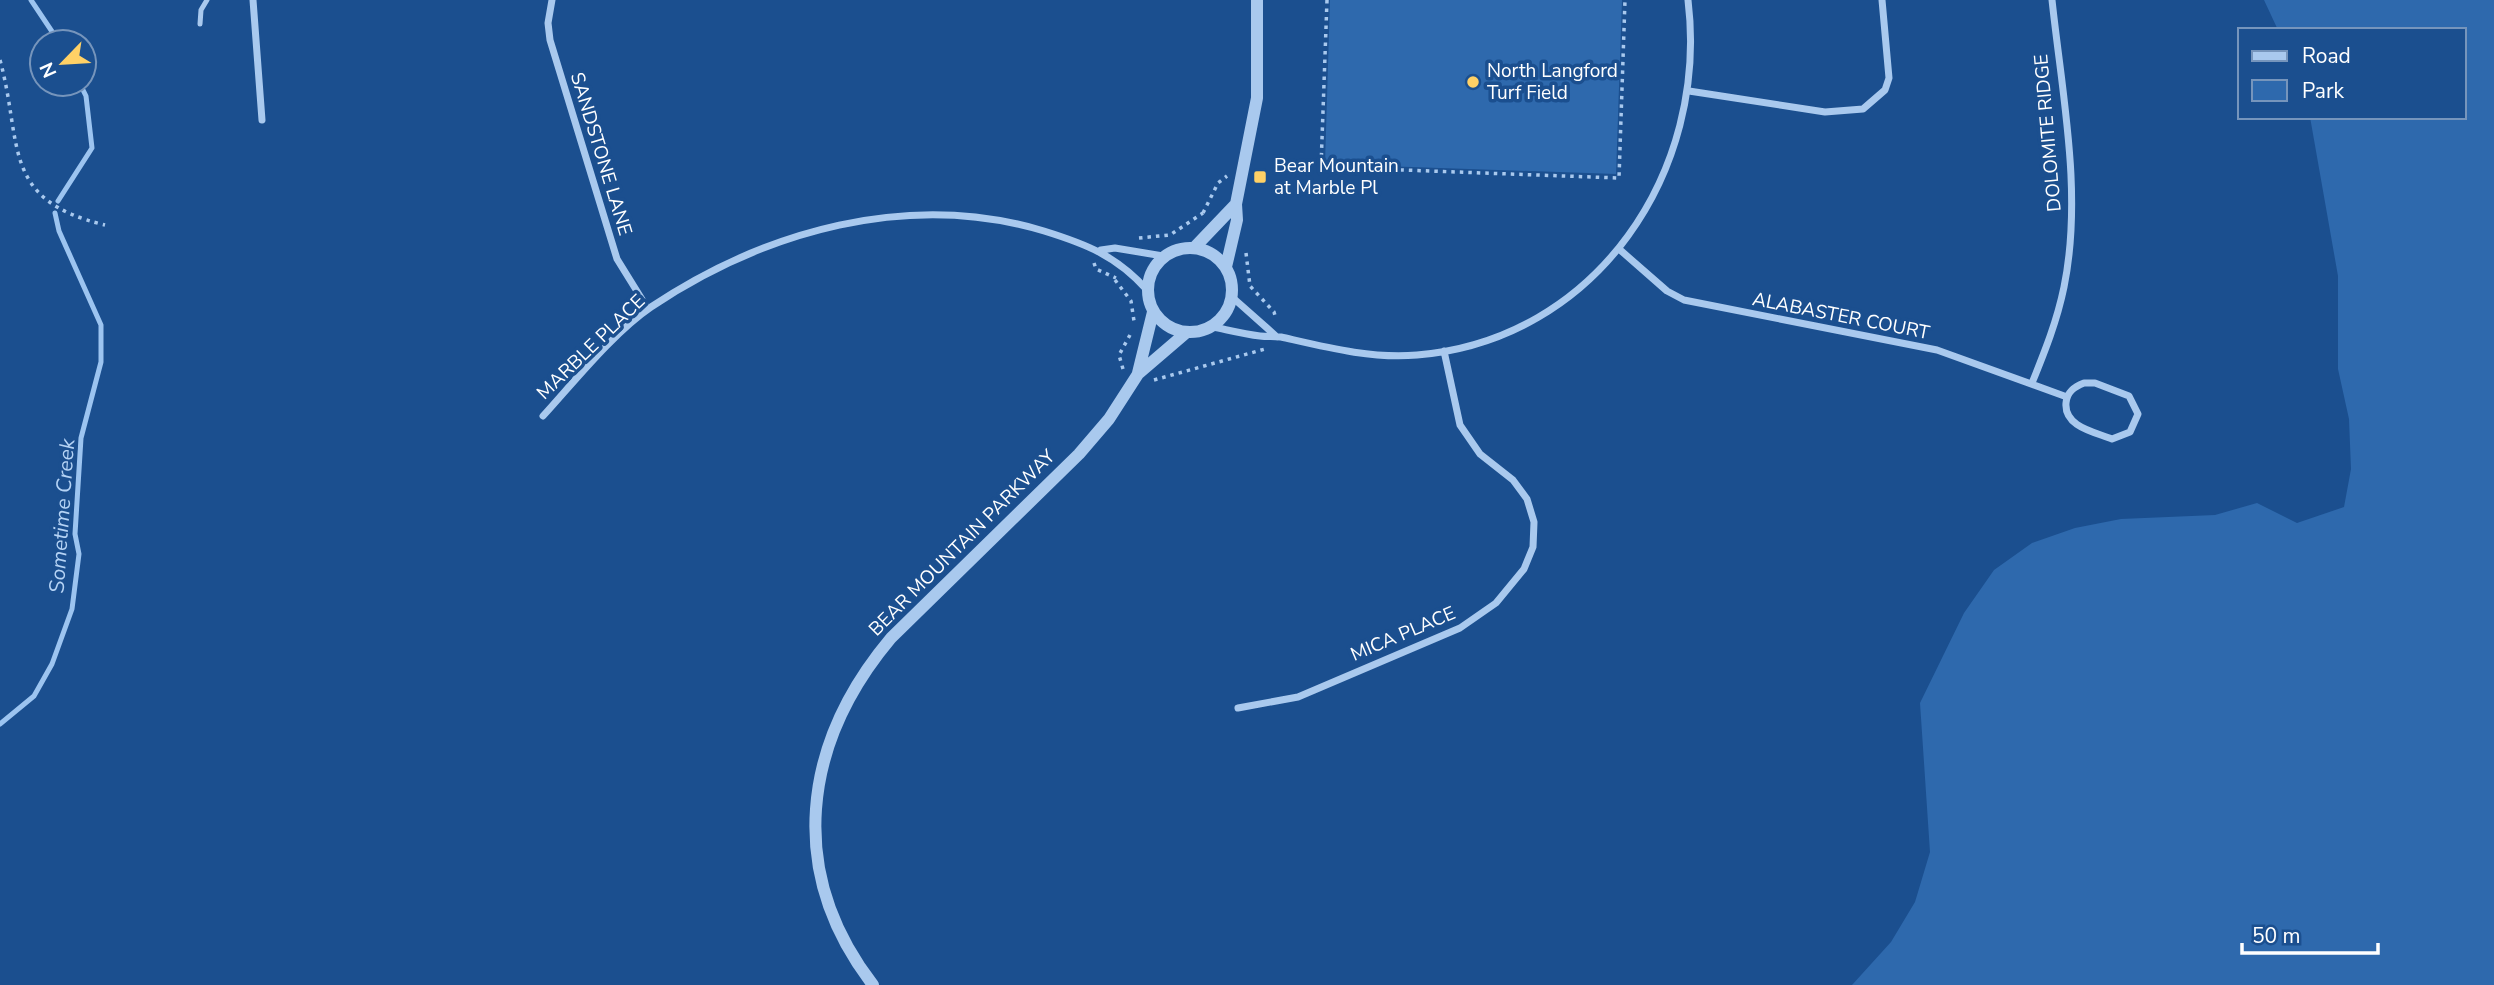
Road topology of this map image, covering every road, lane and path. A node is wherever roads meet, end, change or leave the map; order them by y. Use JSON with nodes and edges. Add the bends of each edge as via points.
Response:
{"nodes":[{"id":1,"x":207,"y":0,"type":"edge"},
{"id":2,"x":253,"y":0,"type":"edge"},
{"id":3,"x":552,"y":0,"type":"edge"},
{"id":4,"x":1257,"y":0,"type":"edge"},
{"id":5,"x":1327,"y":0,"type":"edge"},
{"id":6,"x":1625,"y":0,"type":"edge"},
{"id":7,"x":1688,"y":0,"type":"edge"},
{"id":8,"x":1882,"y":0,"type":"edge"},
{"id":9,"x":2052,"y":0,"type":"edge"},
{"id":10,"x":200,"y":23,"type":"dead end"},
{"id":11,"x":0,"y":60,"type":"edge"},
{"id":12,"x":1689,"y":91,"type":"junction"},
{"id":13,"x":262,"y":120,"type":"dead end"},
{"id":14,"x":1218,"y":183,"type":"dead end"},
{"id":15,"x":1236,"y":204,"type":"junction"},
{"id":16,"x":1203,"y":213,"type":"junction"},
{"id":17,"x":1209,"y":220,"type":"dead end"},
{"id":18,"x":105,"y":225,"type":"dead end"},
{"id":19,"x":1134,"y":246,"type":"dead end"},
{"id":20,"x":1247,"y":246,"type":"dead end"},
{"id":21,"x":1194,"y":248,"type":"junction"},
{"id":22,"x":1619,"y":249,"type":"junction"},
{"id":23,"x":1101,"y":250,"type":"junction"},
{"id":24,"x":1163,"y":256,"type":"junction"},
{"id":25,"x":1226,"y":267,"type":"junction"},
{"id":26,"x":1115,"y":280,"type":"dead end"},
{"id":27,"x":1147,"y":290,"type":"junction"},
{"id":28,"x":1232,"y":297,"type":"junction"},
{"id":29,"x":648,"y":309,"type":"junction"},
{"id":30,"x":1153,"y":312,"type":"junction"},
{"id":31,"x":1276,"y":319,"type":"dead end"},
{"id":32,"x":1213,"y":327,"type":"junction"},
{"id":33,"x":1187,"y":332,"type":"junction"},
{"id":34,"x":1277,"y":337,"type":"junction"},
{"id":35,"x":1265,"y":349,"type":"dead end"},
{"id":36,"x":1444,"y":351,"type":"junction"},
{"id":37,"x":1119,"y":355,"type":"dead end"},
{"id":38,"x":1138,"y":374,"type":"junction"},
{"id":39,"x":1153,"y":380,"type":"dead end"},
{"id":40,"x":2032,"y":383,"type":"junction"},
{"id":41,"x":2067,"y":397,"type":"junction"},
{"id":42,"x":542,"y":416,"type":"dead end"},
{"id":43,"x":1238,"y":708,"type":"dead end"},
{"id":44,"x":873,"y":985,"type":"edge"}],
"edges":[{"from":1,"to":10,"type":"lane"},
{"from":2,"to":13,"type":"street"},
{"from":3,"to":29,"type":"street","name":"SANDSTONE LANE","via":[[550,40],[613,246],[622,271]]},
{"from":4,"to":15,"type":"street","via":[[1257,97]]},
{"from":5,"to":6,"type":"path","via":[[1321,167],[1619,178]]},
{"from":7,"to":12,"type":"street"},
{"from":8,"to":12,"type":"street","via":[[1889,78],[1885,90],[1863,109],[1825,112]]},
{"from":9,"to":40,"type":"street","name":"DOLOMITE RIDGE","via":[[2071,218],[2055,324]]},
{"from":11,"to":18,"type":"path","via":[[27,183],[65,212]]},
{"from":12,"to":22,"type":"street","via":[[1666,174]]},
{"from":14,"to":16,"type":"path"},
{"from":15,"to":21,"type":"street"},
{"from":15,"to":25,"type":"street"},
{"from":16,"to":17,"type":"path"},
{"from":16,"to":19,"type":"path","via":[[1170,235],[1135,237]]},
{"from":20,"to":31,"type":"path","via":[[1250,286]]},
{"from":21,"to":24,"type":"street"},
{"from":21,"to":25,"type":"street","via":[[1207,251]]},
{"from":22,"to":36,"type":"street","via":[[1586,282],[1542,314],[1493,337]]},
{"from":22,"to":40,"type":"street","name":"ALABASTER COURT","via":[[1684,300],[1937,350]]},
{"from":23,"to":24,"type":"street","name":"MARBLE PLACE"},
{"from":23,"to":27,"type":"street","name":"MARBLE PLACE"},
{"from":23,"to":29,"type":"street","name":"MARBLE PLACE","via":[[995,220],[927,216],[862,220],[761,247]]},
{"from":24,"to":27,"type":"street"},
{"from":25,"to":28,"type":"street"},
{"from":26,"to":37,"type":"path","via":[[1129,297],[1134,315],[1132,331]]},
{"from":27,"to":30,"type":"street"},
{"from":28,"to":32,"type":"street","via":[[1225,315]]},
{"from":28,"to":34,"type":"street"},
{"from":29,"to":42,"type":"street","name":"MARBLE PLACE"},
{"from":30,"to":33,"type":"street","via":[[1175,330]]},
{"from":30,"to":38,"type":"street","name":"BEAR MOUNTAIN PARKWAY"},
{"from":32,"to":33,"type":"street"},
{"from":32,"to":34,"type":"street"},
{"from":33,"to":38,"type":"street","name":"BEAR MOUNTAIN PARKWAY"},
{"from":34,"to":36,"type":"street","via":[[1346,351],[1416,355]]},
{"from":35,"to":39,"type":"path"},
{"from":36,"to":43,"type":"street","name":"MICA PLACE","via":[[1460,425],[1480,454],[1513,480],[1527,499],[1534,522],[1533,547],[1524,569],[1496,603],[1460,628],[1298,697]]},
{"from":38,"to":44,"type":"street","name":"BEAR MOUNTAIN PARKWAY","via":[[1086,447],[891,638],[832,728],[816,803],[822,877],[845,942]]},
{"from":40,"to":41,"type":"street","name":"ALABASTER COURT"},
{"from":41,"to":41,"type":"street","via":[[2070,419],[2112,439],[2122,438],[2136,424],[2135,404],[2129,396],[2084,383]]}]}
